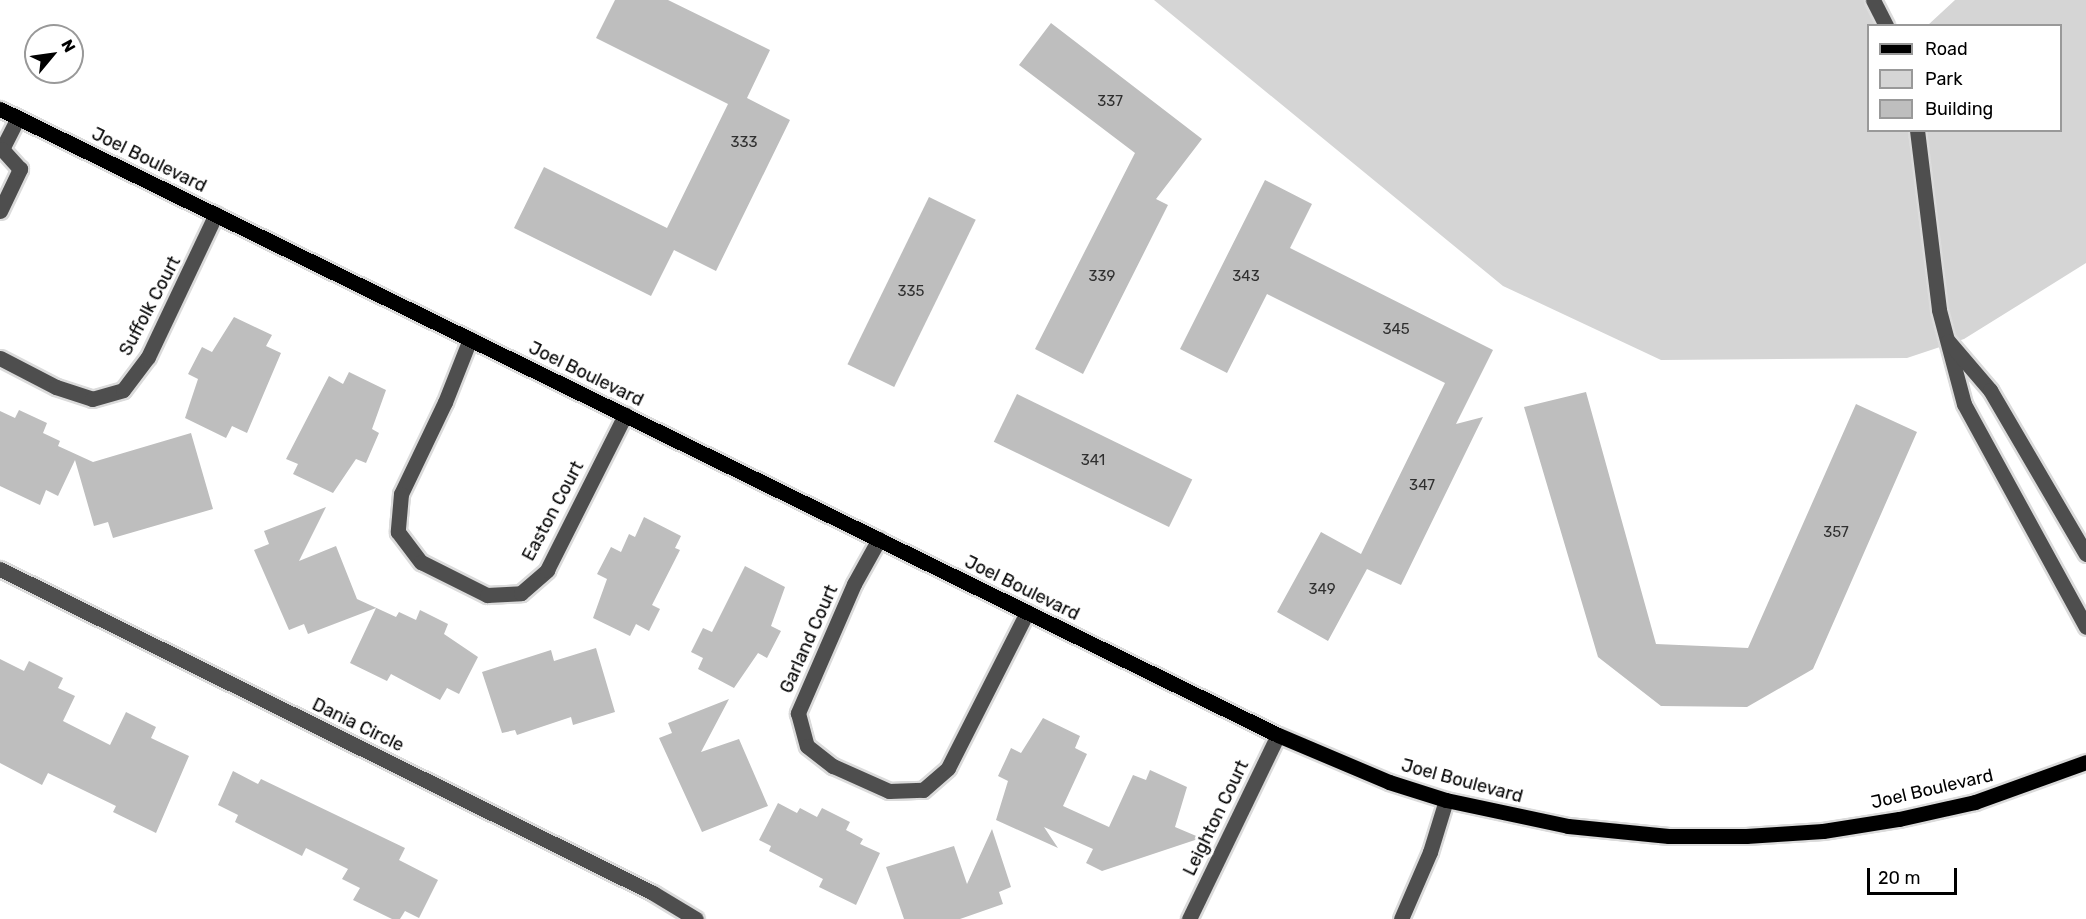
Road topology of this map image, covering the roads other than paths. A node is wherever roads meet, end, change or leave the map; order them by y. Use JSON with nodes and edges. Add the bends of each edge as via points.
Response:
{"nodes":[{"id":1,"x":1873,"y":0,"type":"edge"},
{"id":2,"x":1885,"y":24,"type":"edge"},
{"id":3,"x":0,"y":109,"type":"edge"},
{"id":4,"x":18,"y":118,"type":"junction"},
{"id":5,"x":1917,"y":132,"type":"edge"},
{"id":6,"x":1,"y":149,"type":"edge"},
{"id":7,"x":0,"y":211,"type":"edge"},
{"id":8,"x":216,"y":214,"type":"junction"},
{"id":9,"x":1945,"y":337,"type":"junction"},
{"id":10,"x":470,"y":339,"type":"junction"},
{"id":11,"x":0,"y":358,"type":"edge"},
{"id":12,"x":625,"y":415,"type":"junction"},
{"id":13,"x":879,"y":539,"type":"junction"},
{"id":14,"x":2086,"y":554,"type":"edge"},
{"id":15,"x":0,"y":569,"type":"edge"},
{"id":16,"x":1027,"y":612,"type":"junction"},
{"id":17,"x":2086,"y":627,"type":"edge"},
{"id":18,"x":1278,"y":735,"type":"junction"},
{"id":19,"x":2086,"y":762,"type":"edge"},
{"id":20,"x":1446,"y":800,"type":"junction"},
{"id":21,"x":696,"y":919,"type":"edge"},
{"id":22,"x":1189,"y":919,"type":"edge"},
{"id":23,"x":1401,"y":919,"type":"edge"}],
"edges":[{"from":1,"to":2,"type":"street"},
{"from":3,"to":4,"type":"main road","name":"Joel Boulevard"},
{"from":4,"to":6,"type":"street"},
{"from":4,"to":8,"type":"main road","name":"Joel Boulevard"},
{"from":5,"to":9,"type":"street","via":[[1932,267]]},
{"from":6,"to":7,"type":"street","via":[[20,169]]},
{"from":8,"to":10,"type":"main road","name":"Joel Boulevard"},
{"from":8,"to":11,"type":"street","name":"Suffolk Court","via":[[148,357],[123,390],[92,399],[56,387]]},
{"from":9,"to":14,"type":"street","via":[[1990,390]]},
{"from":9,"to":17,"type":"street","via":[[1964,404]]},
{"from":10,"to":12,"type":"main road","name":"Joel Boulevard"},
{"from":10,"to":12,"type":"street","name":"Easton Court","via":[[401,494],[398,532],[421,562],[487,595],[521,593],[547,570]]},
{"from":12,"to":13,"type":"main road","name":"Joel Boulevard"},
{"from":13,"to":16,"type":"main road","name":"Joel Boulevard"},
{"from":13,"to":16,"type":"street","name":"Garland Court","via":[[854,584],[798,713],[807,746],[833,766],[889,791],[923,790],[948,768]]},
{"from":15,"to":21,"type":"street","name":"Dania Circle","via":[[653,892]]},
{"from":16,"to":18,"type":"main road","name":"Joel Boulevard"},
{"from":18,"to":20,"type":"main road","name":"Joel Boulevard","via":[[1378,778]]},
{"from":18,"to":22,"type":"street","name":"Leighton Court"},
{"from":19,"to":20,"type":"main road","name":"Joel Boulevard","via":[[1975,802],[1899,819],[1823,831],[1746,836],[1669,836],[1568,826]]},
{"from":20,"to":23,"type":"street","via":[[1430,852]]}]}
